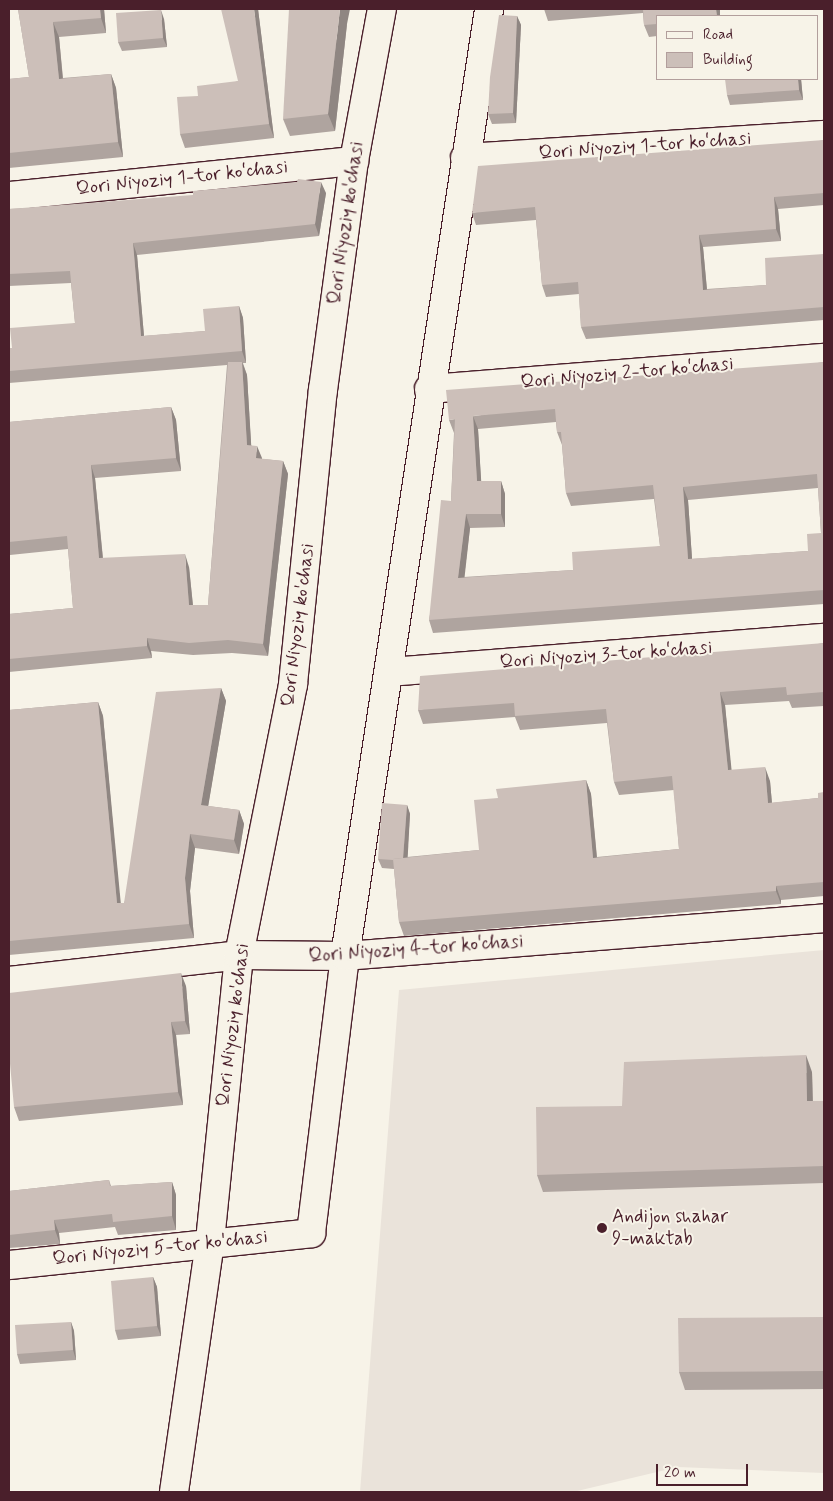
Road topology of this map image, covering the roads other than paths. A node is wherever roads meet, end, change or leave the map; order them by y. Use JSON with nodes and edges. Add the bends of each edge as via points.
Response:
{"nodes":[{"id":1,"x":382,"y":9,"type":"edge"},
{"id":2,"x":489,"y":9,"type":"edge"},
{"id":3,"x":824,"y":135,"type":"edge"},
{"id":4,"x":465,"y":158,"type":"junction"},
{"id":5,"x":354,"y":161,"type":"junction"},
{"id":6,"x":9,"y":196,"type":"edge"},
{"id":7,"x":824,"y":358,"type":"edge"},
{"id":8,"x":429,"y":389,"type":"junction"},
{"id":9,"x":824,"y":638,"type":"edge"},
{"id":10,"x":389,"y":672,"type":"junction"},
{"id":11,"x":824,"y":918,"type":"edge"},
{"id":12,"x":239,"y":955,"type":"junction"},
{"id":13,"x":346,"y":956,"type":"junction"},
{"id":14,"x":9,"y":981,"type":"edge"},
{"id":15,"x":210,"y":1241,"type":"junction"},
{"id":16,"x":9,"y":1264,"type":"edge"},
{"id":17,"x":174,"y":1492,"type":"edge"}],
"edges":[{"from":1,"to":5,"type":"street","name":"Qori Niyoziy ko'chasi"},
{"from":2,"to":4,"type":"street"},
{"from":3,"to":4,"type":"street","name":"Qori Niyoziy 1-tor koʻchasi"},
{"from":4,"to":8,"type":"street"},
{"from":5,"to":6,"type":"street","name":"Qori Niyoziy 1-tor koʻchasi"},
{"from":5,"to":12,"type":"street","name":"Qori Niyoziy ko'chasi","via":[[323,390],[293,684]]},
{"from":7,"to":8,"type":"street","name":"Qori Niyoziy 2-tor koʻchasi"},
{"from":8,"to":10,"type":"street"},
{"from":9,"to":10,"type":"street","name":"Qori Niyoziy 3-tor koʻchasi"},
{"from":10,"to":13,"type":"street"},
{"from":11,"to":13,"type":"street","name":"Qori Niyoziy 4-tor koʻchasi"},
{"from":12,"to":13,"type":"street","name":"Qori Niyoziy 4-tor koʻchasi"},
{"from":12,"to":14,"type":"street","name":"Qori Niyoziy 4-tor koʻchasi"},
{"from":12,"to":15,"type":"street","name":"Qori Niyoziy ko'chasi"},
{"from":13,"to":15,"type":"street","name":"Qori Niyoziy 5-tor ko'chasi","via":[[311,1233]]},
{"from":15,"to":16,"type":"street","name":"Qori Niyoziy 5-tor ko'chasi"},
{"from":15,"to":17,"type":"street","name":"Qori Niyoziy ko'chasi"}]}
